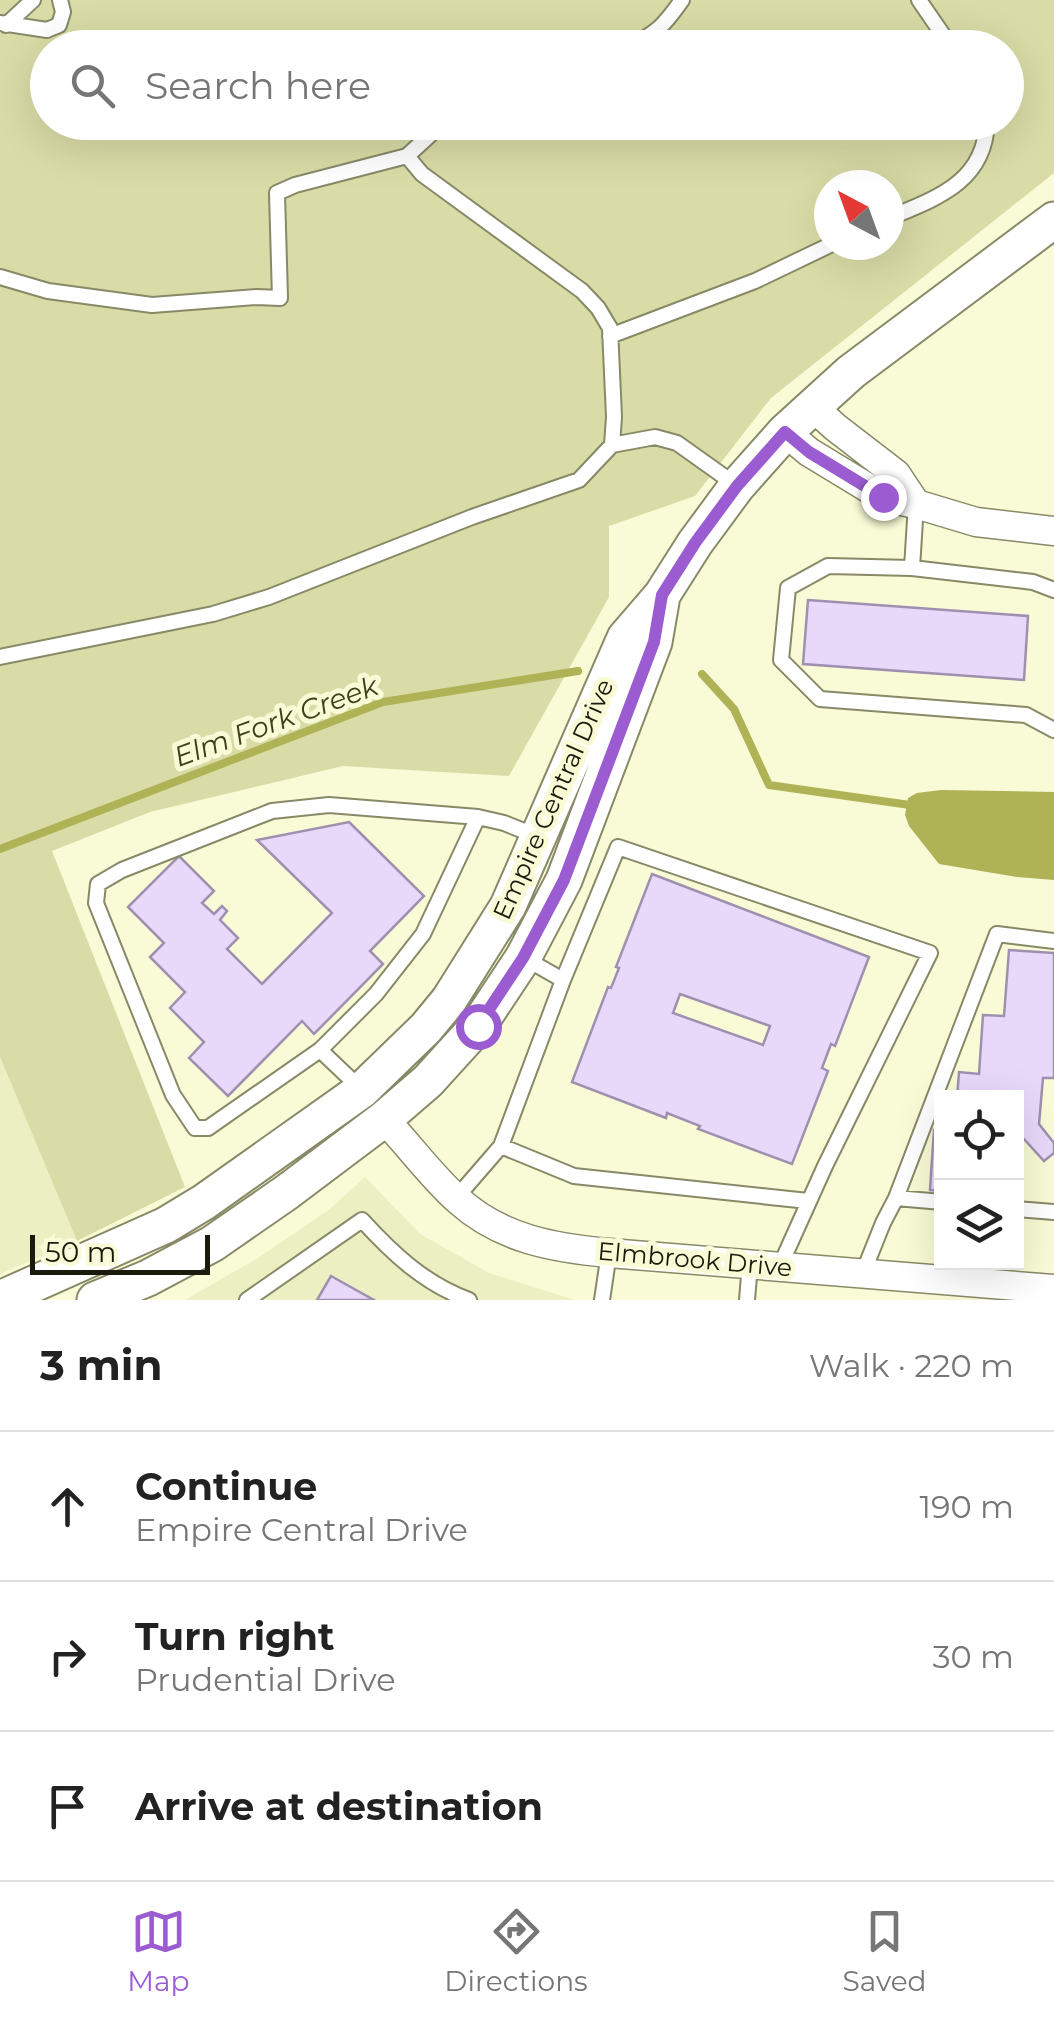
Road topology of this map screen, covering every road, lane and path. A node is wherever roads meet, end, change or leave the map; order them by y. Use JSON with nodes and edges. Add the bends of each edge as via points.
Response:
{"nodes":[{"id":1,"x":32,"y":0,"type":"edge"},
{"id":2,"x":60,"y":0,"type":"edge"},
{"id":3,"x":682,"y":0,"type":"edge"},
{"id":4,"x":919,"y":0,"type":"edge"},
{"id":5,"x":3,"y":24,"type":"edge"},
{"id":6,"x":658,"y":30,"type":"edge"},
{"id":7,"x":940,"y":30,"type":"edge"},
{"id":8,"x":424,"y":140,"type":"edge"},
{"id":9,"x":987,"y":140,"type":"edge"},
{"id":10,"x":407,"y":156,"type":"junction"},
{"id":11,"x":904,"y":212,"type":"edge"},
{"id":12,"x":1054,"y":220,"type":"edge"},
{"id":13,"x":814,"y":253,"type":"edge"},
{"id":14,"x":0,"y":277,"type":"edge"},
{"id":15,"x":610,"y":336,"type":"junction"},
{"id":16,"x":812,"y":406,"type":"junction"},
{"id":17,"x":785,"y":432,"type":"junction"},
{"id":18,"x":612,"y":445,"type":"junction"},
{"id":19,"x":737,"y":486,"type":"junction"},
{"id":20,"x":916,"y":504,"type":"junction"},
{"id":21,"x":1054,"y":531,"type":"edge"},
{"id":22,"x":912,"y":568,"type":"junction"},
{"id":23,"x":1054,"y":590,"type":"edge"},
{"id":24,"x":662,"y":595,"type":"junction"},
{"id":25,"x":0,"y":657,"type":"edge"},
{"id":26,"x":1054,"y":730,"type":"edge"},
{"id":27,"x":478,"y":817,"type":"junction"},
{"id":28,"x":539,"y":837,"type":"junction"},
{"id":29,"x":1054,"y":941,"type":"edge"},
{"id":30,"x":523,"y":958,"type":"junction"},
{"id":31,"x":564,"y":980,"type":"junction"},
{"id":32,"x":320,"y":1050,"type":"junction"},
{"id":33,"x":362,"y":1090,"type":"junction"},
{"id":34,"x":384,"y":1118,"type":"junction"},
{"id":35,"x":501,"y":1146,"type":"junction"},
{"id":36,"x":456,"y":1198,"type":"junction"},
{"id":37,"x":896,"y":1198,"type":"junction"},
{"id":38,"x":808,"y":1201,"type":"junction"},
{"id":39,"x":934,"y":1201,"type":"edge"},
{"id":40,"x":1024,"y":1210,"type":"edge"},
{"id":41,"x":1054,"y":1212,"type":"edge"},
{"id":42,"x":609,"y":1252,"type":"junction"},
{"id":43,"x":750,"y":1264,"type":"junction"},
{"id":44,"x":780,"y":1266,"type":"junction"},
{"id":45,"x":863,"y":1273,"type":"junction"},
{"id":46,"x":1054,"y":1289,"type":"edge"},
{"id":47,"x":995,"y":1292,"type":"edge"},
{"id":48,"x":104,"y":1298,"type":"edge"},
{"id":49,"x":0,"y":1299,"type":"edge"},
{"id":50,"x":247,"y":1300,"type":"edge"},
{"id":51,"x":469,"y":1300,"type":"edge"},
{"id":52,"x":602,"y":1300,"type":"edge"},
{"id":53,"x":747,"y":1300,"type":"edge"}],
"edges":[{"from":1,"to":5,"type":"lane"},
{"from":2,"to":5,"type":"lane","via":[[59,26]]},
{"from":3,"to":6,"type":"lane"},
{"from":4,"to":7,"type":"lane"},
{"from":8,"to":10,"type":"lane"},
{"from":9,"to":11,"type":"lane","via":[[963,180]]},
{"from":10,"to":14,"type":"lane","via":[[277,193],[280,298],[152,305],[48,291]]},
{"from":10,"to":15,"type":"lane","via":[[422,174],[582,290]]},
{"from":12,"to":16,"type":"street","name":"Empire Central Drive"},
{"from":13,"to":15,"type":"lane"},
{"from":15,"to":18,"type":"lane"},
{"from":16,"to":17,"type":"street","name":"Empire Central Drive"},
{"from":16,"to":20,"type":"street","via":[[896,474]]},
{"from":17,"to":19,"type":"street","name":"Empire Central Drive"},
{"from":17,"to":20,"type":"street","via":[[883,497]]},
{"from":18,"to":19,"type":"lane","via":[[656,437],[677,443]]},
{"from":18,"to":25,"type":"lane","via":[[579,480],[270,597]]},
{"from":19,"to":24,"type":"street","name":"Empire Central Drive"},
{"from":20,"to":21,"type":"street","via":[[976,522]]},
{"from":20,"to":22,"type":"lane"},
{"from":22,"to":23,"type":"lane"},
{"from":22,"to":26,"type":"lane","via":[[828,566],[788,588],[782,660],[820,699],[1026,715]]},
{"from":24,"to":28,"type":"street","name":"Empire Central Drive","via":[[625,638]]},
{"from":24,"to":30,"type":"street","name":"Empire Central Drive","via":[[654,642],[571,862]]},
{"from":27,"to":28,"type":"lane"},
{"from":27,"to":32,"type":"lane","via":[[422,934],[376,994]]},
{"from":27,"to":32,"type":"lane","via":[[329,804],[272,810],[98,884],[96,903],[110,938],[173,1094],[196,1128],[208,1128]]},
{"from":28,"to":33,"type":"street","name":"Empire Central Drive","via":[[508,906],[449,1000]]},
{"from":29,"to":37,"type":"lane","via":[[997,934]]},
{"from":30,"to":31,"type":"lane"},
{"from":30,"to":34,"type":"street","name":"Empire Central Drive","via":[[478,1026]]},
{"from":31,"to":35,"type":"lane"},
{"from":31,"to":38,"type":"lane","via":[[618,847],[930,952]]},
{"from":32,"to":33,"type":"lane"},
{"from":33,"to":34,"type":"street"},
{"from":33,"to":49,"type":"street","name":"Empire Central Drive","via":[[166,1225]]},
{"from":34,"to":36,"type":"street","name":"Elmbrook Drive"},
{"from":34,"to":48,"type":"street","name":"Empire Central Drive","via":[[212,1244]]},
{"from":35,"to":36,"type":"lane"},
{"from":35,"to":38,"type":"lane","via":[[574,1176]]},
{"from":36,"to":42,"type":"street","name":"Elmbrook Drive","via":[[512,1234],[557,1248]]},
{"from":37,"to":39,"type":"lane"},
{"from":37,"to":45,"type":"lane"},
{"from":38,"to":44,"type":"lane"},
{"from":40,"to":41,"type":"lane"},
{"from":42,"to":43,"type":"street","name":"Elmbrook Drive"},
{"from":42,"to":52,"type":"lane"},
{"from":43,"to":44,"type":"street","name":"Elmbrook Drive"},
{"from":43,"to":53,"type":"lane"},
{"from":44,"to":45,"type":"street","name":"Elmbrook Drive"},
{"from":45,"to":47,"type":"street","name":"Elmbrook Drive"},
{"from":46,"to":47,"type":"street","name":"Elmbrook Drive"},
{"from":50,"to":51,"type":"lane","via":[[362,1220],[398,1258]]}]}
